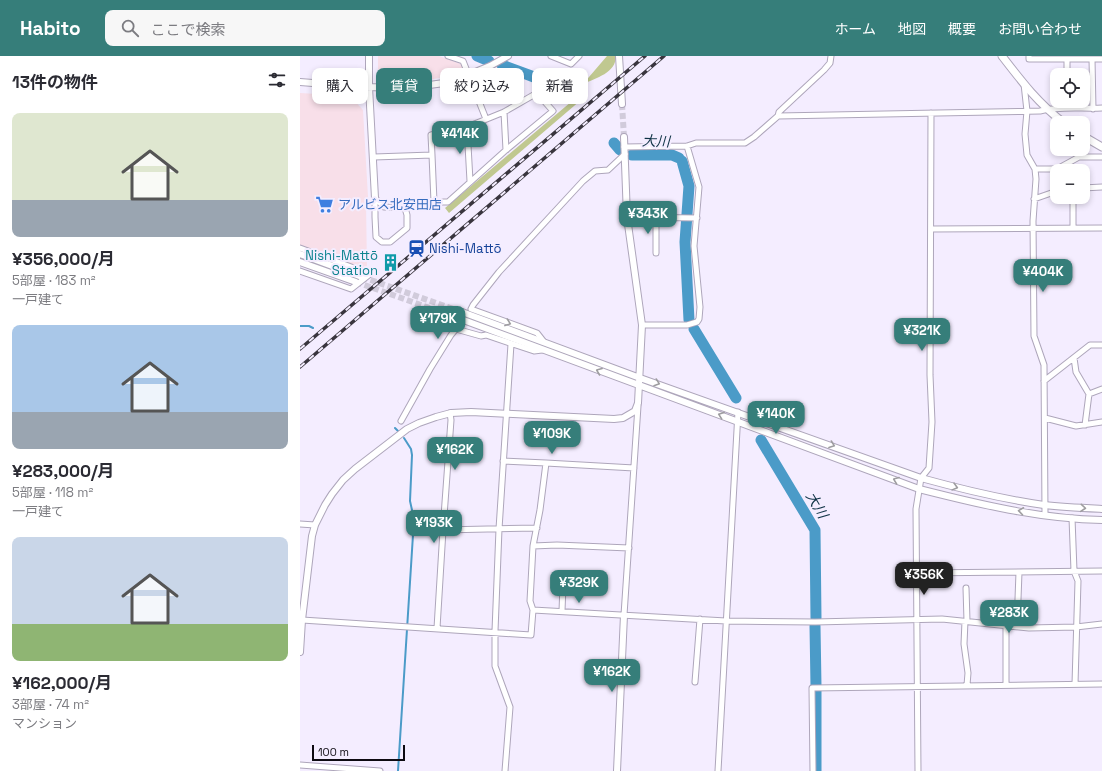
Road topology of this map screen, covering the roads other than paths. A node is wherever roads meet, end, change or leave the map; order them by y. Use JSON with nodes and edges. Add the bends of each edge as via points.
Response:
{"nodes":[{"id":1,"x":369,"y":56,"type":"edge"},
{"id":2,"x":448,"y":56,"type":"edge"},
{"id":3,"x":508,"y":56,"type":"edge"},
{"id":4,"x":551,"y":56,"type":"edge"},
{"id":5,"x":579,"y":56,"type":"edge"},
{"id":6,"x":620,"y":56,"type":"edge"},
{"id":7,"x":831,"y":56,"type":"edge"},
{"id":8,"x":1002,"y":56,"type":"edge"},
{"id":9,"x":1029,"y":56,"type":"edge"},
{"id":10,"x":1067,"y":59,"type":"junction"},
{"id":11,"x":1092,"y":59,"type":"junction"},
{"id":12,"x":1102,"y":59,"type":"edge"},
{"id":13,"x":466,"y":68,"type":"edge"},
{"id":14,"x":485,"y":68,"type":"edge"},
{"id":15,"x":1067,"y":68,"type":"edge"},
{"id":16,"x":300,"y":82,"type":"edge"},
{"id":17,"x":440,"y":83,"type":"edge"},
{"id":18,"x":1024,"y":84,"type":"junction"},
{"id":19,"x":369,"y":87,"type":"junction"},
{"id":20,"x":480,"y":104,"type":"edge"},
{"id":21,"x":622,"y":104,"type":"tunnel mouth"},
{"id":22,"x":1068,"y":108,"type":"joint"},
{"id":23,"x":1102,"y":108,"type":"edge"},
{"id":24,"x":1093,"y":109,"type":"junction"},
{"id":25,"x":1047,"y":110,"type":"junction"},
{"id":26,"x":1027,"y":111,"type":"junction"},
{"id":27,"x":504,"y":112,"type":"junction"},
{"id":28,"x":931,"y":113,"type":"junction"},
{"id":29,"x":778,"y":116,"type":"junction"},
{"id":30,"x":1055,"y":116,"type":"edge"},
{"id":31,"x":486,"y":119,"type":"junction"},
{"id":32,"x":467,"y":127,"type":"junction"},
{"id":33,"x":624,"y":136,"type":"tunnel mouth"},
{"id":34,"x":1090,"y":140,"type":"edge"},
{"id":35,"x":687,"y":146,"type":"junction"},
{"id":36,"x":624,"y":147,"type":"junction"},
{"id":37,"x":1102,"y":147,"type":"edge"},
{"id":38,"x":506,"y":150,"type":"junction"},
{"id":39,"x":625,"y":154,"type":"junction"},
{"id":40,"x":432,"y":155,"type":"junction"},
{"id":41,"x":374,"y":157,"type":"junction"},
{"id":42,"x":1102,"y":157,"type":"edge"},
{"id":43,"x":1067,"y":164,"type":"edge"},
{"id":44,"x":1035,"y":168,"type":"junction"},
{"id":45,"x":1050,"y":169,"type":"edge"},
{"id":46,"x":470,"y":181,"type":"junction"},
{"id":47,"x":1102,"y":187,"type":"edge"},
{"id":48,"x":1090,"y":188,"type":"edge"},
{"id":49,"x":1050,"y":193,"type":"edge"},
{"id":50,"x":375,"y":198,"type":"junction"},
{"id":51,"x":1034,"y":199,"type":"junction"},
{"id":52,"x":1073,"y":204,"type":"edge"},
{"id":53,"x":627,"y":217,"type":"junction"},
{"id":54,"x":656,"y":217,"type":"junction"},
{"id":55,"x":697,"y":218,"type":"junction"},
{"id":56,"x":1034,"y":228,"type":"junction"},
{"id":57,"x":1073,"y":228,"type":"junction"},
{"id":58,"x":1102,"y":228,"type":"edge"},
{"id":59,"x":931,"y":229,"type":"junction"},
{"id":60,"x":300,"y":248,"type":"edge"},
{"id":61,"x":656,"y":253,"type":"dead end"},
{"id":62,"x":300,"y":254,"type":"edge"},
{"id":63,"x":300,"y":262,"type":"edge"},
{"id":64,"x":300,"y":271,"type":"edge"},
{"id":65,"x":362,"y":277,"type":"tunnel mouth"},
{"id":66,"x":356,"y":282,"type":"tunnel mouth"},
{"id":67,"x":462,"y":312,"type":"tunnel mouth"},
{"id":68,"x":458,"y":318,"type":"tunnel mouth"},
{"id":69,"x":642,"y":325,"type":"junction"},
{"id":70,"x":544,"y":342,"type":"junction"},
{"id":71,"x":511,"y":344,"type":"junction"},
{"id":72,"x":1102,"y":345,"type":"edge"},
{"id":73,"x":543,"y":350,"type":"junction"},
{"id":74,"x":1074,"y":358,"type":"junction"},
{"id":75,"x":640,"y":378,"type":"junction"},
{"id":76,"x":1044,"y":381,"type":"junction"},
{"id":77,"x":639,"y":386,"type":"junction"},
{"id":78,"x":1102,"y":389,"type":"edge"},
{"id":79,"x":1089,"y":394,"type":"junction"},
{"id":80,"x":638,"y":403,"type":"junction"},
{"id":81,"x":738,"y":412,"type":"junction"},
{"id":82,"x":450,"y":413,"type":"junction"},
{"id":83,"x":506,"y":414,"type":"junction"},
{"id":84,"x":1045,"y":418,"type":"junction"},
{"id":85,"x":401,"y":421,"type":"dead end"},
{"id":86,"x":739,"y":421,"type":"junction"},
{"id":87,"x":1102,"y":422,"type":"edge"},
{"id":88,"x":1085,"y":424,"type":"junction"},
{"id":89,"x":503,"y":461,"type":"junction"},
{"id":90,"x":546,"y":463,"type":"junction"},
{"id":91,"x":634,"y":468,"type":"junction"},
{"id":92,"x":921,"y":478,"type":"junction"},
{"id":93,"x":918,"y":489,"type":"junction"},
{"id":94,"x":1045,"y":505,"type":"junction"},
{"id":95,"x":1102,"y":509,"type":"edge"},
{"id":96,"x":1045,"y":514,"type":"junction"},
{"id":97,"x":1072,"y":518,"type":"junction"},
{"id":98,"x":1102,"y":520,"type":"edge"},
{"id":99,"x":300,"y":524,"type":"edge"},
{"id":100,"x":315,"y":525,"type":"junction"},
{"id":101,"x":537,"y":528,"type":"junction"},
{"id":102,"x":499,"y":529,"type":"junction"},
{"id":103,"x":443,"y":530,"type":"junction"},
{"id":104,"x":533,"y":546,"type":"junction"},
{"id":105,"x":629,"y":548,"type":"junction"},
{"id":106,"x":1074,"y":571,"type":"junction"},
{"id":107,"x":1102,"y":571,"type":"edge"},
{"id":108,"x":1019,"y":572,"type":"junction"},
{"id":109,"x":916,"y":573,"type":"junction"},
{"id":110,"x":563,"y":585,"type":"dead end"},
{"id":111,"x":966,"y":588,"type":"dead end"},
{"id":112,"x":533,"y":610,"type":"junction"},
{"id":113,"x":562,"y":611,"type":"junction"},
{"id":114,"x":624,"y":615,"type":"junction"},
{"id":115,"x":700,"y":619,"type":"junction"},
{"id":116,"x":916,"y":619,"type":"junction"},
{"id":117,"x":302,"y":620,"type":"junction"},
{"id":118,"x":726,"y":621,"type":"junction"},
{"id":119,"x":966,"y":621,"type":"junction"},
{"id":120,"x":1102,"y":624,"type":"edge"},
{"id":121,"x":1006,"y":625,"type":"junction"},
{"id":122,"x":1016,"y":626,"type":"junction"},
{"id":123,"x":1076,"y":627,"type":"junction"},
{"id":124,"x":437,"y":628,"type":"junction"},
{"id":125,"x":495,"y":632,"type":"junction"},
{"id":126,"x":300,"y":652,"type":"edge"},
{"id":127,"x":695,"y":682,"type":"dead end"},
{"id":128,"x":1075,"y":684,"type":"junction"},
{"id":129,"x":1102,"y":684,"type":"edge"},
{"id":130,"x":967,"y":685,"type":"junction"},
{"id":131,"x":1006,"y":685,"type":"junction"},
{"id":132,"x":916,"y":686,"type":"junction"},
{"id":133,"x":300,"y":765,"type":"edge"},
{"id":134,"x":380,"y":771,"type":"edge"},
{"id":135,"x":505,"y":771,"type":"edge"},
{"id":136,"x":617,"y":771,"type":"edge"},
{"id":137,"x":718,"y":771,"type":"edge"},
{"id":138,"x":813,"y":771,"type":"edge"},
{"id":139,"x":918,"y":771,"type":"edge"}],
"edges":[{"from":1,"to":19,"type":"street"},
{"from":2,"to":13,"type":"street","via":[[463,62]]},
{"from":3,"to":14,"type":"street"},
{"from":4,"to":5,"type":"street","via":[[572,64]]},
{"from":6,"to":21,"type":"street"},
{"from":7,"to":29,"type":"street","via":[[830,63],[824,70],[779,112]]},
{"from":8,"to":18,"type":"main road"},
{"from":9,"to":10,"type":"street","via":[[1029,59]]},
{"from":10,"to":11,"type":"street"},
{"from":10,"to":15,"type":"street"},
{"from":11,"to":12,"type":"street"},
{"from":11,"to":24,"type":"street"},
{"from":16,"to":19,"type":"street"},
{"from":17,"to":19,"type":"street","via":[[408,88]]},
{"from":18,"to":25,"type":"main road"},
{"from":18,"to":26,"type":"street"},
{"from":19,"to":41,"type":"street"},
{"from":20,"to":31,"type":"street"},
{"from":22,"to":24,"type":"street"},
{"from":22,"to":25,"type":"street"},
{"from":23,"to":24,"type":"street"},
{"from":25,"to":26,"type":"street"},
{"from":25,"to":30,"type":"main road"},
{"from":26,"to":28,"type":"street"},
{"from":26,"to":44,"type":"street","via":[[1027,155]]},
{"from":27,"to":31,"type":"street"},
{"from":27,"to":38,"type":"street"},
{"from":27,"to":38,"type":"street","via":[[537,93],[553,111]]},
{"from":28,"to":29,"type":"street"},
{"from":28,"to":59,"type":"street"},
{"from":29,"to":35,"type":"street","via":[[745,143],[696,143]]},
{"from":31,"to":32,"type":"street"},
{"from":32,"to":40,"type":"street","via":[[431,135]]},
{"from":32,"to":46,"type":"street"},
{"from":33,"to":36,"type":"street"},
{"from":34,"to":37,"type":"main road"},
{"from":35,"to":36,"type":"street"},
{"from":35,"to":55,"type":"street","via":[[698,187]]},
{"from":36,"to":39,"type":"street"},
{"from":38,"to":46,"type":"street"},
{"from":39,"to":53,"type":"street"},
{"from":39,"to":70,"type":"street","one_way":true,"via":[[608,170],[595,171],[583,181],[499,272],[471,309],[537,333]]},
{"from":40,"to":41,"type":"street"},
{"from":40,"to":46,"type":"street","via":[[434,202],[448,202]]},
{"from":41,"to":50,"type":"street"},
{"from":42,"to":43,"type":"street","via":[[1079,157]]},
{"from":44,"to":45,"type":"street"},
{"from":44,"to":51,"type":"street"},
{"from":47,"to":48,"type":"street"},
{"from":49,"to":51,"type":"street"},
{"from":50,"to":50,"type":"street","via":[[384,207],[405,208],[408,216],[407,228],[390,242],[382,242],[376,237]]},
{"from":51,"to":56,"type":"street"},
{"from":52,"to":57,"type":"street"},
{"from":53,"to":54,"type":"street"},
{"from":53,"to":69,"type":"street"},
{"from":54,"to":55,"type":"street"},
{"from":54,"to":61,"type":"street"},
{"from":55,"to":69,"type":"street","via":[[694,246],[699,319],[687,325]]},
{"from":56,"to":57,"type":"street"},
{"from":56,"to":59,"type":"street"},
{"from":56,"to":76,"type":"street","via":[[1034,336],[1044,364]]},
{"from":57,"to":58,"type":"street"},
{"from":59,"to":92,"type":"street","via":[[932,422],[928,468]]},
{"from":60,"to":64,"type":"street","via":[[370,274],[351,289]]},
{"from":62,"to":65,"type":"street"},
{"from":63,"to":66,"type":"street"},
{"from":67,"to":70,"type":"street"},
{"from":68,"to":73,"type":"street"},
{"from":69,"to":75,"type":"street"},
{"from":70,"to":75,"type":"street"},
{"from":71,"to":73,"type":"street","via":[[534,351]]},
{"from":71,"to":83,"type":"street"},
{"from":71,"to":85,"type":"street","via":[[486,335],[456,329]]},
{"from":72,"to":74,"type":"street","via":[[1090,344]]},
{"from":77,"to":73,"type":"street","one_way":true},
{"from":74,"to":76,"type":"street"},
{"from":74,"to":79,"type":"street","via":[[1076,372]]},
{"from":75,"to":77,"type":"street"},
{"from":75,"to":81,"type":"street","one_way":true},
{"from":76,"to":84,"type":"street"},
{"from":77,"to":80,"type":"street"},
{"from":86,"to":77,"type":"street","one_way":true},
{"from":78,"to":79,"type":"street"},
{"from":79,"to":88,"type":"street"},
{"from":80,"to":83,"type":"street","via":[[635,411],[629,416],[614,420]]},
{"from":80,"to":91,"type":"street"},
{"from":81,"to":86,"type":"street"},
{"from":81,"to":92,"type":"street","one_way":true},
{"from":82,"to":83,"type":"street"},
{"from":82,"to":100,"type":"street","via":[[407,429],[355,469],[332,494]]},
{"from":82,"to":103,"type":"street"},
{"from":83,"to":89,"type":"street"},
{"from":84,"to":88,"type":"street","via":[[1076,426]]},
{"from":84,"to":94,"type":"street"},
{"from":93,"to":86,"type":"street","one_way":true},
{"from":86,"to":118,"type":"street"},
{"from":87,"to":88,"type":"street"},
{"from":89,"to":90,"type":"street"},
{"from":89,"to":102,"type":"street"},
{"from":90,"to":91,"type":"street"},
{"from":90,"to":101,"type":"street"},
{"from":91,"to":105,"type":"street"},
{"from":92,"to":93,"type":"street"},
{"from":92,"to":94,"type":"street","one_way":true,"via":[[961,489]]},
{"from":96,"to":93,"type":"street","one_way":true,"via":[[974,503]]},
{"from":93,"to":109,"type":"street"},
{"from":94,"to":95,"type":"street","one_way":true},
{"from":94,"to":96,"type":"street"},
{"from":96,"to":97,"type":"street"},
{"from":97,"to":98,"type":"street"},
{"from":97,"to":106,"type":"street"},
{"from":99,"to":100,"type":"street"},
{"from":100,"to":117,"type":"street"},
{"from":101,"to":102,"type":"street"},
{"from":101,"to":104,"type":"street"},
{"from":102,"to":103,"type":"street"},
{"from":102,"to":125,"type":"street"},
{"from":103,"to":124,"type":"street"},
{"from":104,"to":105,"type":"street"},
{"from":104,"to":112,"type":"street","via":[[530,601]]},
{"from":105,"to":114,"type":"street"},
{"from":106,"to":107,"type":"street"},
{"from":106,"to":108,"type":"street"},
{"from":106,"to":123,"type":"street","via":[[1078,581]]},
{"from":108,"to":109,"type":"street"},
{"from":108,"to":122,"type":"street"},
{"from":109,"to":116,"type":"street"},
{"from":110,"to":113,"type":"street"},
{"from":111,"to":119,"type":"street"},
{"from":112,"to":113,"type":"street"},
{"from":112,"to":125,"type":"street","via":[[531,635]]},
{"from":113,"to":114,"type":"street"},
{"from":114,"to":115,"type":"street"},
{"from":114,"to":136,"type":"street"},
{"from":115,"to":118,"type":"street"},
{"from":115,"to":127,"type":"street"},
{"from":116,"to":118,"type":"street"},
{"from":116,"to":119,"type":"street"},
{"from":116,"to":132,"type":"street"},
{"from":117,"to":124,"type":"street"},
{"from":117,"to":126,"type":"street"},
{"from":118,"to":137,"type":"street"},
{"from":119,"to":121,"type":"street"},
{"from":119,"to":130,"type":"street","via":[[964,644]]},
{"from":120,"to":123,"type":"street"},
{"from":121,"to":122,"type":"street"},
{"from":121,"to":131,"type":"street"},
{"from":122,"to":123,"type":"street"},
{"from":123,"to":128,"type":"street"},
{"from":124,"to":125,"type":"street"},
{"from":125,"to":135,"type":"street","via":[[495,666],[510,707]]},
{"from":128,"to":129,"type":"street"},
{"from":128,"to":131,"type":"street"},
{"from":130,"to":131,"type":"street"},
{"from":130,"to":132,"type":"street"},
{"from":132,"to":138,"type":"street","via":[[812,688]]},
{"from":132,"to":139,"type":"street"},
{"from":133,"to":134,"type":"street"}]}
